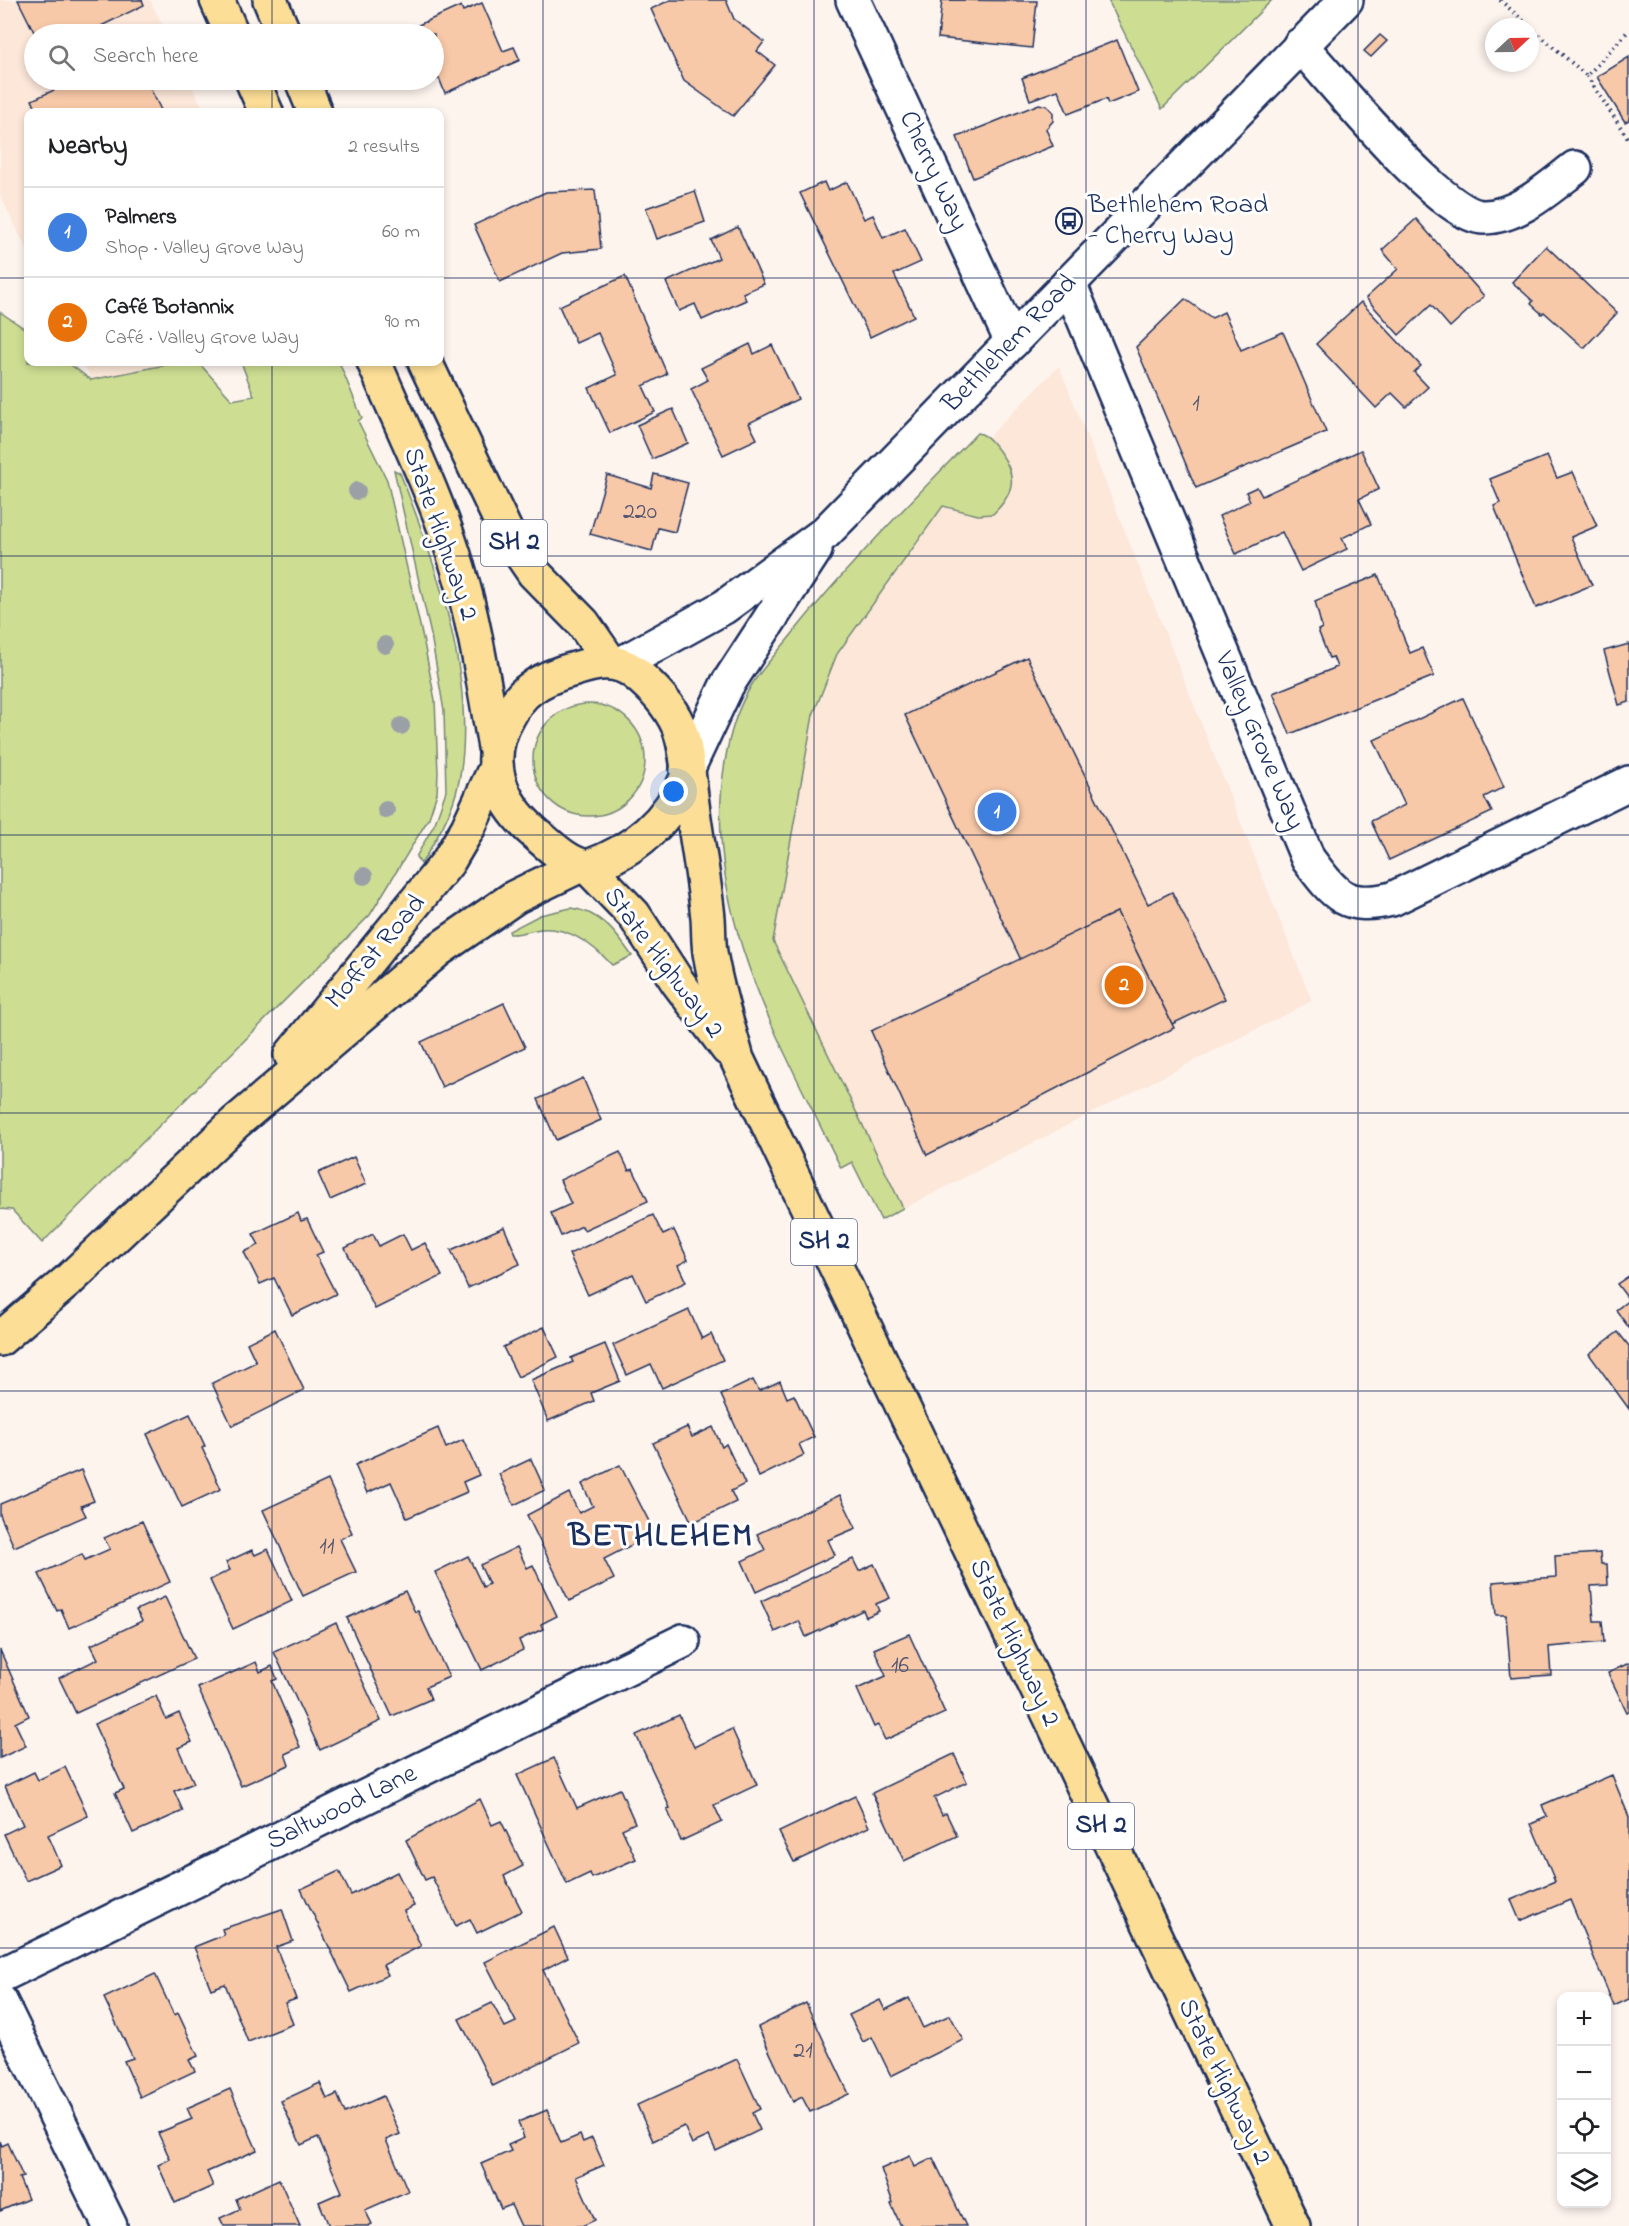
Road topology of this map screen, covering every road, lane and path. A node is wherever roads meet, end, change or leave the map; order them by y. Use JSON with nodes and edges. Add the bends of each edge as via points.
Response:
{"nodes":[{"id":1,"x":217,"y":0,"type":"edge"},
{"id":2,"x":270,"y":0,"type":"edge"},
{"id":3,"x":853,"y":0,"type":"edge"},
{"id":4,"x":1346,"y":0,"type":"edge"},
{"id":5,"x":1500,"y":0,"type":"edge"},
{"id":6,"x":1520,"y":18,"type":"edge"},
{"id":7,"x":228,"y":24,"type":"edge"},
{"id":8,"x":280,"y":24,"type":"edge"},
{"id":9,"x":1629,"y":30,"type":"edge"},
{"id":10,"x":1539,"y":35,"type":"edge"},
{"id":11,"x":1300,"y":45,"type":"junction"},
{"id":12,"x":1587,"y":76,"type":"junction"},
{"id":13,"x":257,"y":90,"type":"edge"},
{"id":14,"x":306,"y":90,"type":"edge"},
{"id":15,"x":265,"y":108,"type":"edge"},
{"id":16,"x":313,"y":108,"type":"edge"},
{"id":17,"x":1629,"y":140,"type":"edge"},
{"id":18,"x":1575,"y":168,"type":"dead end"},
{"id":19,"x":1069,"y":283,"type":"junction"},
{"id":20,"x":1012,"y":342,"type":"junction"},
{"id":21,"x":376,"y":366,"type":"edge"},
{"id":22,"x":428,"y":366,"type":"edge"},
{"id":23,"x":825,"y":533,"type":"junction"},
{"id":24,"x":615,"y":663,"type":"junction"},
{"id":25,"x":495,"y":757,"type":"junction"},
{"id":26,"x":688,"y":773,"type":"junction"},
{"id":27,"x":1629,"y":783,"type":"edge"},
{"id":28,"x":583,"y":866,"type":"junction"},
{"id":29,"x":737,"y":1059,"type":"junction"},
{"id":30,"x":235,"y":1123,"type":"junction"},
{"id":31,"x":0,"y":1339,"type":"edge"},
{"id":32,"x":683,"y":1641,"type":"dead end"},
{"id":33,"x":0,"y":1976,"type":"edge"},
{"id":34,"x":0,"y":2001,"type":"edge"},
{"id":35,"x":110,"y":2226,"type":"edge"},
{"id":36,"x":1293,"y":2226,"type":"edge"}],
"edges":[{"from":1,"to":7,"type":"main road"},
{"from":2,"to":8,"type":"main road"},
{"from":3,"to":20,"type":"street","name":"Cherry Way"},
{"from":4,"to":11,"type":"street","name":"Bethlehem Road"},
{"from":5,"to":6,"type":"path"},
{"from":9,"to":12,"type":"path"},
{"from":10,"to":12,"type":"path"},
{"from":11,"to":18,"type":"street","via":[[1423,179],[1474,217],[1498,216],[1521,206]]},
{"from":11,"to":19,"type":"street","name":"Bethlehem Road"},
{"from":12,"to":17,"type":"path"},
{"from":13,"to":15,"type":"main road"},
{"from":14,"to":16,"type":"main road"},
{"from":19,"to":20,"type":"street","name":"Bethlehem Road"},
{"from":19,"to":27,"type":"street","name":"Valley Grove Way","via":[[1308,859],[1329,886],[1348,900],[1368,904],[1392,899]]},
{"from":20,"to":23,"type":"street","name":"Bethlehem Road"},
{"from":21,"to":25,"type":"main road","name":"State Highway 2","number":"SH 2","via":[[458,568],[476,637]]},
{"from":22,"to":24,"type":"main road","name":"State Highway 2","number":"SH 2","via":[[506,532],[534,573]]},
{"from":23,"to":24,"type":"street","name":"Bethlehem Road","via":[[724,607]]},
{"from":23,"to":26,"type":"street","name":"Bethlehem Road","via":[[727,685]]},
{"from":24,"to":25,"type":"main road","via":[[554,675],[530,688],[499,732]]},
{"from":24,"to":26,"type":"main road","number":"SH 2","via":[[635,674],[664,702],[678,726]]},
{"from":25,"to":28,"type":"main road","number":"SH 2","via":[[506,798],[524,824],[555,850]]},
{"from":25,"to":30,"type":"main road","name":"Moffat Road","via":[[468,828],[435,880]]},
{"from":26,"to":28,"type":"main road","via":[[671,809],[643,839]]},
{"from":26,"to":29,"type":"main road","name":"State Highway 2","number":"SH 2","via":[[710,958]]},
{"from":28,"to":29,"type":"main road","name":"State Highway 2","number":"SH 2","via":[[634,915],[677,981]]},
{"from":28,"to":30,"type":"main road","name":"Moffat Road","via":[[515,897],[438,950]]},
{"from":29,"to":36,"type":"main road","name":"State Highway 2","number":"SH 2"},
{"from":30,"to":31,"type":"main road","name":"Moffat Road","via":[[112,1241]]},
{"from":32,"to":33,"type":"street","name":"Saltwood Lane"},
{"from":34,"to":35,"type":"street"}]}
